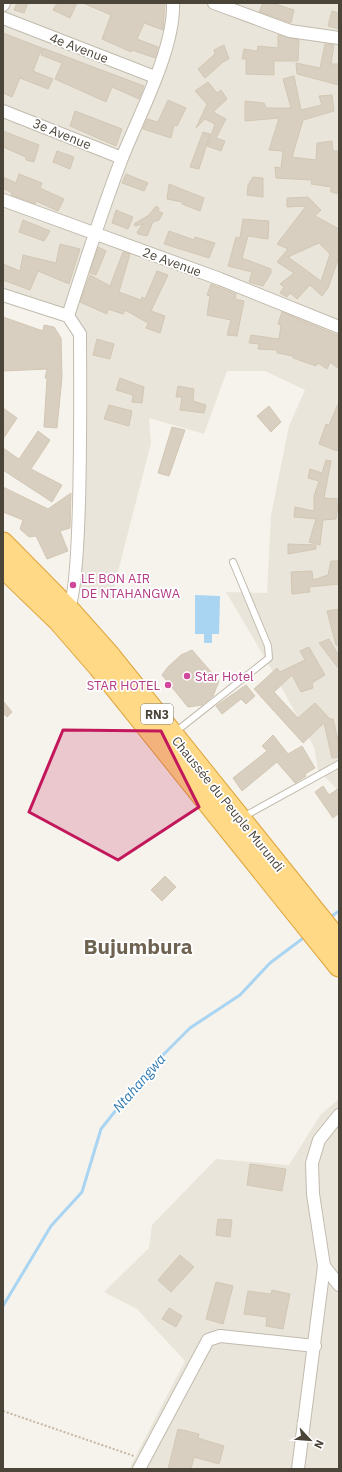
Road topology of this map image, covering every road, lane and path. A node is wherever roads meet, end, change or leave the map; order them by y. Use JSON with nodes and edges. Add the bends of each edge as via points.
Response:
{"nodes":[{"id":1,"x":173,"y":3,"type":"edge"},
{"id":2,"x":214,"y":3,"type":"edge"},
{"id":3,"x":3,"y":18,"type":"edge"},
{"id":4,"x":339,"y":38,"type":"edge"},
{"id":5,"x":155,"y":77,"type":"junction"},
{"id":6,"x":3,"y":111,"type":"edge"},
{"id":7,"x":122,"y":158,"type":"junction"},
{"id":8,"x":3,"y":200,"type":"edge"},
{"id":9,"x":95,"y":233,"type":"junction"},
{"id":10,"x":3,"y":295,"type":"edge"},
{"id":11,"x":68,"y":316,"type":"junction"},
{"id":12,"x":339,"y":327,"type":"edge"},
{"id":13,"x":3,"y":543,"type":"edge"},
{"id":14,"x":233,"y":562,"type":"dead end"},
{"id":15,"x":3,"y":567,"type":"edge"},
{"id":16,"x":64,"y":615,"type":"junction"},
{"id":17,"x":172,"y":734,"type":"junction"},
{"id":18,"x":339,"y":764,"type":"edge"},
{"id":19,"x":240,"y":818,"type":"junction"},
{"id":20,"x":295,"y":900,"type":"junction"},
{"id":21,"x":337,"y":955,"type":"edge"},
{"id":22,"x":339,"y":1115,"type":"edge"},
{"id":23,"x":324,"y":1266,"type":"junction"},
{"id":24,"x":339,"y":1285,"type":"edge"},
{"id":25,"x":315,"y":1346,"type":"junction"},
{"id":26,"x":3,"y":1411,"type":"edge"},
{"id":27,"x":141,"y":1464,"type":"edge"},
{"id":28,"x":298,"y":1469,"type":"edge"}],
"edges":[{"from":1,"to":5,"type":"street","via":[[170,34]]},
{"from":2,"to":4,"type":"street","via":[[290,31]]},
{"from":3,"to":5,"type":"street","name":"4e Avenue"},
{"from":5,"to":7,"type":"street"},
{"from":6,"to":7,"type":"street","name":"3e Avenue"},
{"from":7,"to":9,"type":"street"},
{"from":8,"to":9,"type":"street","name":"2e Avenue"},
{"from":9,"to":11,"type":"street"},
{"from":9,"to":12,"type":"street","name":"2e Avenue","via":[[220,279]]},
{"from":10,"to":11,"type":"street"},
{"from":11,"to":16,"type":"street","via":[[80,334],[78,530],[75,586]]},
{"from":13,"to":16,"type":"highway","name":"Chaussée du Peuple Murundi","number":"RN3"},
{"from":14,"to":17,"type":"lane","via":[[268,646],[269,658]]},
{"from":15,"to":16,"type":"highway","name":"Chaussée du Peuple Murundi","number":"RN3"},
{"from":16,"to":17,"type":"highway","name":"Chaussée du Peuple Murundi","number":"RN3","via":[[109,655]]},
{"from":16,"to":20,"type":"highway","name":"Chaussée du Peuple Murundi","number":"RN3"},
{"from":17,"to":19,"type":"highway","name":"Chaussée du Peuple Murundi","number":"RN3"},
{"from":18,"to":19,"type":"lane"},
{"from":19,"to":20,"type":"highway","name":"Chaussée du Peuple Murundi","number":"RN3"},
{"from":20,"to":21,"type":"highway","name":"Chaussée du Peuple Murundi","number":"RN3"},
{"from":22,"to":23,"type":"street","via":[[319,1140],[312,1162],[313,1194]]},
{"from":23,"to":24,"type":"street"},
{"from":23,"to":25,"type":"street"},
{"from":25,"to":27,"type":"street","via":[[220,1336],[208,1340]]},
{"from":25,"to":28,"type":"street"},
{"from":26,"to":27,"type":"path"}]}
